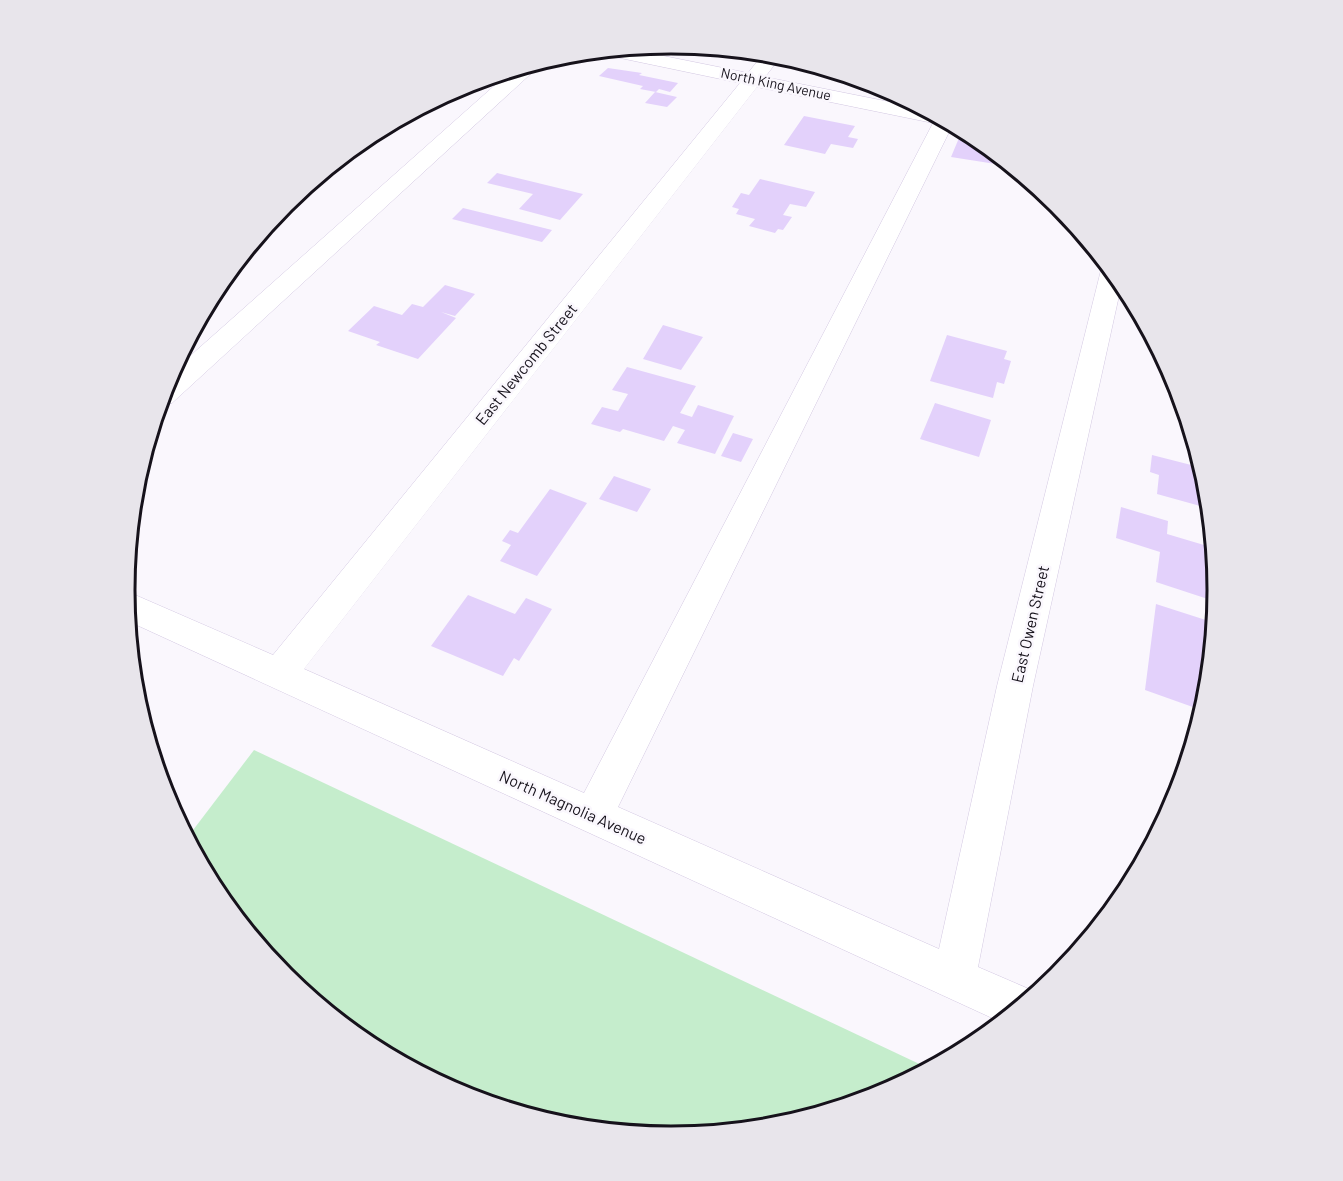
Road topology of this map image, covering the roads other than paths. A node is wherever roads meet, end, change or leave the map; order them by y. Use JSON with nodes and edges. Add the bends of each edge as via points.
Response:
{"nodes":[{"id":1,"x":632,"y":55,"type":"edge"},
{"id":2,"x":766,"y":63,"type":"edge"},
{"id":3,"x":516,"y":77,"type":"edge"},
{"id":4,"x":752,"y":80,"type":"junction"},
{"id":5,"x":917,"y":113,"type":"edge"},
{"id":6,"x":941,"y":127,"type":"edge"},
{"id":7,"x":1110,"y":282,"type":"edge"},
{"id":8,"x":177,"y":382,"type":"edge"},
{"id":9,"x":136,"y":609,"type":"edge"},
{"id":10,"x":279,"y":674,"type":"junction"},
{"id":11,"x":593,"y":816,"type":"junction"},
{"id":12,"x":954,"y":979,"type":"junction"},
{"id":13,"x":1012,"y":1005,"type":"edge"}],
"edges":[{"from":1,"to":4,"type":"street","name":"North King Avenue"},
{"from":2,"to":4,"type":"street","name":"East Newcomb Street"},
{"from":3,"to":8,"type":"street"},
{"from":4,"to":5,"type":"street","name":"North King Avenue"},
{"from":4,"to":10,"type":"street","name":"East Newcomb Street"},
{"from":6,"to":11,"type":"street"},
{"from":7,"to":12,"type":"street","name":"East Owen Street","via":[[1015,686]]},
{"from":9,"to":10,"type":"street","name":"North Magnolia Avenue"},
{"from":10,"to":11,"type":"street","name":"North Magnolia Avenue"},
{"from":11,"to":12,"type":"street","name":"North Magnolia Avenue"},
{"from":12,"to":13,"type":"street","name":"North Magnolia Avenue"}]}
